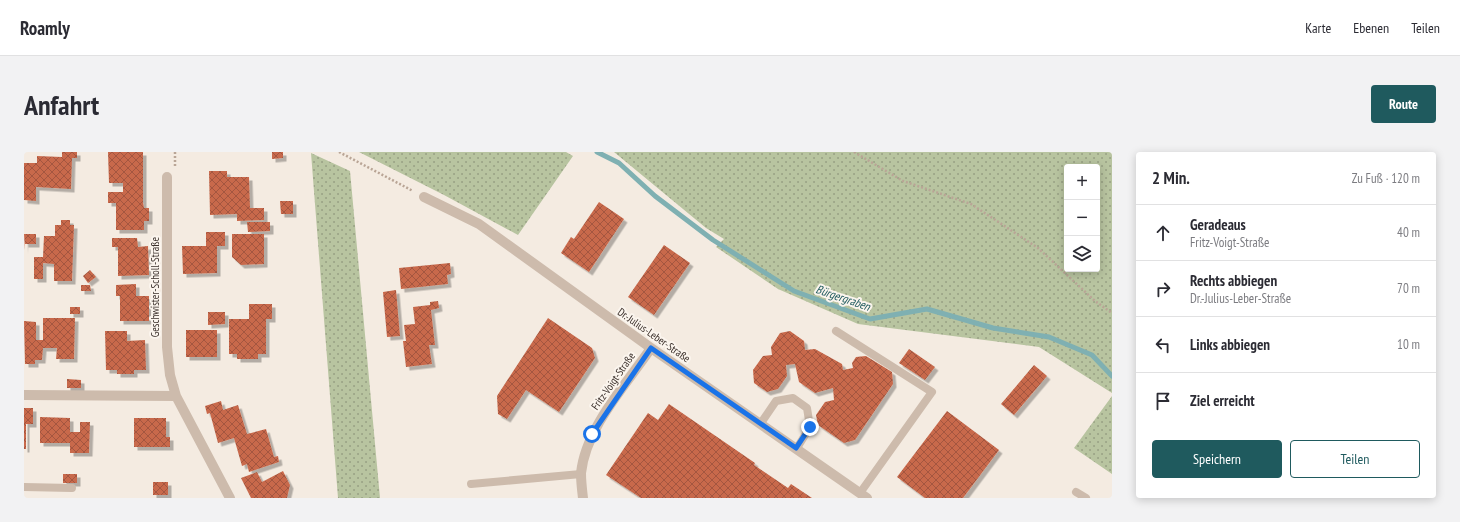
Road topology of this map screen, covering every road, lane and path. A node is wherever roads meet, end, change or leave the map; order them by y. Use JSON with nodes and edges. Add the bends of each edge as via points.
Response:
{"nodes":[{"id":1,"x":339,"y":152,"type":"edge"},
{"id":2,"x":854,"y":152,"type":"edge"},
{"id":3,"x":167,"y":177,"type":"dead end"},
{"id":4,"x":424,"y":197,"type":"joint"},
{"id":5,"x":1112,"y":313,"type":"edge"},
{"id":6,"x":836,"y":331,"type":"dead end"},
{"id":7,"x":651,"y":348,"type":"junction"},
{"id":8,"x":24,"y":395,"type":"edge"},
{"id":9,"x":176,"y":396,"type":"junction"},
{"id":10,"x":761,"y":423,"type":"junction"},
{"id":11,"x":796,"y":448,"type":"junction"},
{"id":12,"x":581,"y":474,"type":"junction"},
{"id":13,"x":471,"y":484,"type":"dead end"},
{"id":14,"x":24,"y":487,"type":"edge"},
{"id":15,"x":72,"y":488,"type":"dead end"},
{"id":16,"x":1076,"y":492,"type":"dead end"},
{"id":17,"x":864,"y":495,"type":"edge"},
{"id":18,"x":230,"y":498,"type":"edge"},
{"id":19,"x":583,"y":498,"type":"edge"},
{"id":20,"x":1086,"y":498,"type":"edge"}],
"edges":[{"from":1,"to":4,"type":"path"},
{"from":2,"to":5,"type":"path","via":[[903,181],[971,204],[1038,248]]},
{"from":3,"to":9,"type":"street","name":"Geschwister-Scholl-Straße","via":[[167,355]]},
{"from":4,"to":7,"type":"street","name":"Dr.-Julius-Leber-Straße","via":[[479,224]]},
{"from":6,"to":17,"type":"lane","via":[[932,392]]},
{"from":7,"to":10,"type":"street","name":"Dr.-Julius-Leber-Straße"},
{"from":7,"to":12,"type":"street","name":"Fritz-Voigt-Straße","via":[[592,434]]},
{"from":8,"to":9,"type":"street"},
{"from":9,"to":18,"type":"street","name":"Geschwister-Scholl-Straße"},
{"from":10,"to":11,"type":"street","name":"Dr.-Julius-Leber-Straße"},
{"from":10,"to":11,"type":"lane","via":[[776,401],[793,398],[807,408],[810,427]]},
{"from":11,"to":17,"type":"street","name":"Dr.-Julius-Leber-Straße"},
{"from":12,"to":13,"type":"lane"},
{"from":12,"to":19,"type":"street","name":"Fritz-Voigt-Straße"},
{"from":14,"to":15,"type":"lane"},
{"from":16,"to":20,"type":"lane"}]}
